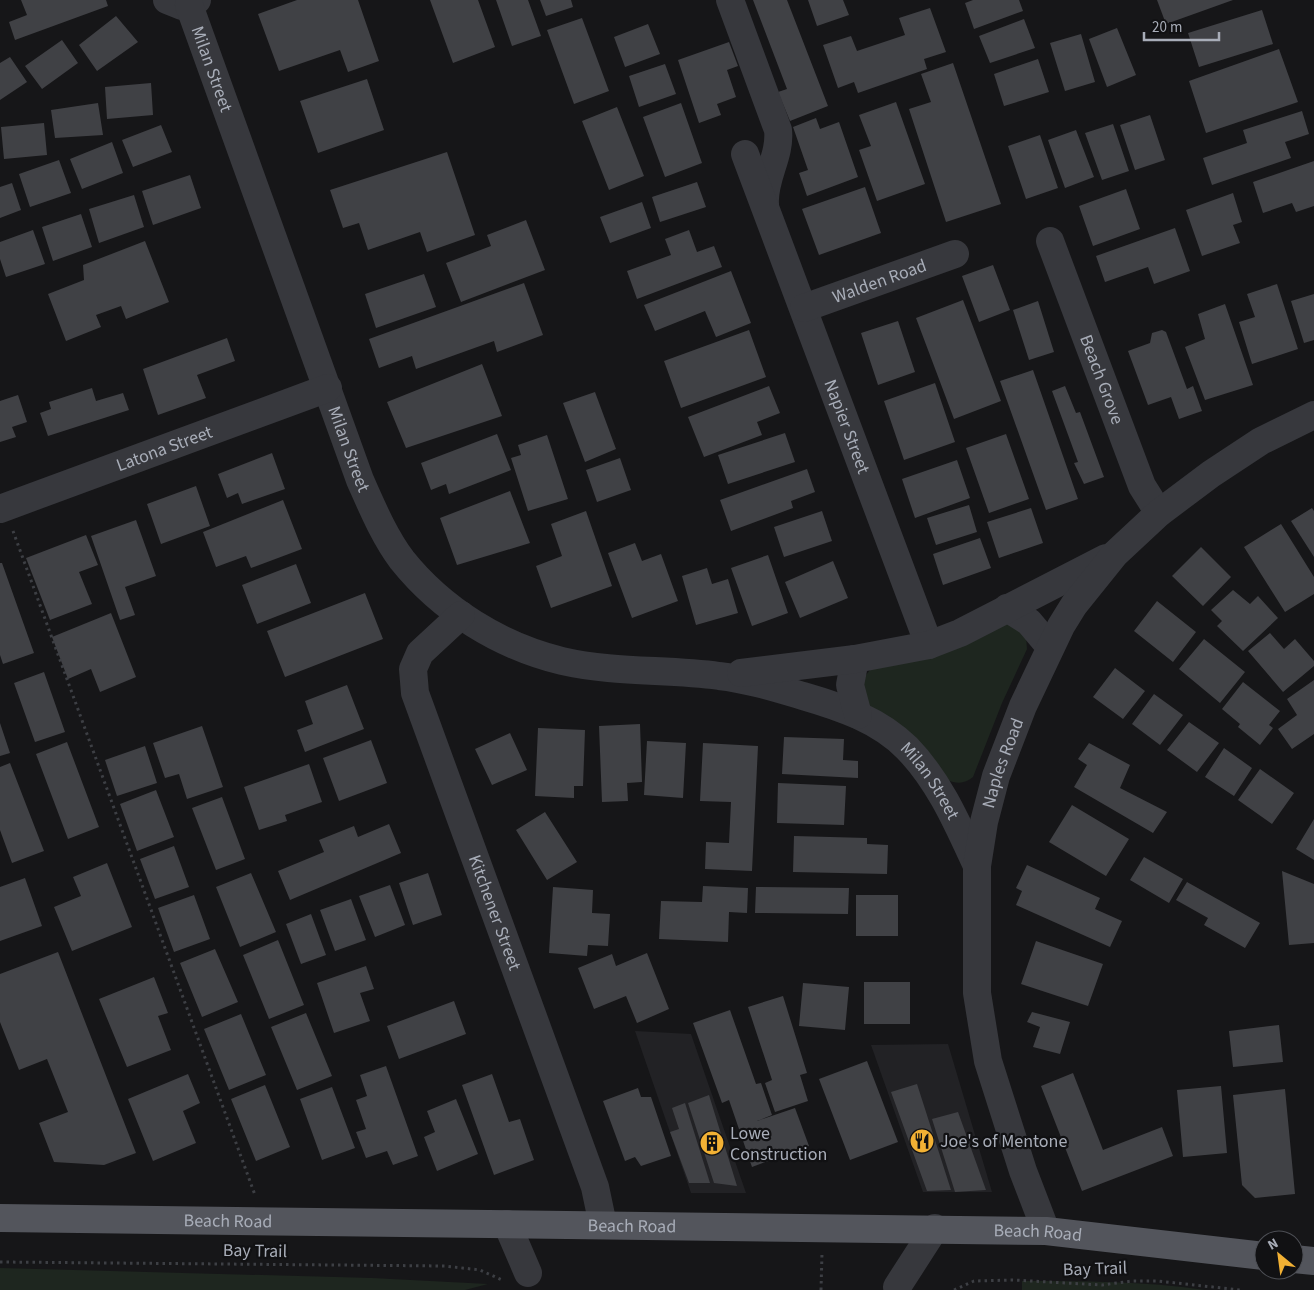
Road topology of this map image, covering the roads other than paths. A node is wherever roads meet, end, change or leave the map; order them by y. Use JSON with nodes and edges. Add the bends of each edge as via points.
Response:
{"nodes":[{"id":1,"x":730,"y":0,"type":"edge"},
{"id":2,"x":184,"y":2,"type":"edge"},
{"id":3,"x":745,"y":154,"type":"dead end"},
{"id":4,"x":766,"y":208,"type":"junction"},
{"id":5,"x":1050,"y":241,"type":"dead end"},
{"id":6,"x":955,"y":254,"type":"dead end"},
{"id":7,"x":804,"y":308,"type":"junction"},
{"id":8,"x":328,"y":388,"type":"junction"},
{"id":9,"x":1314,"y":415,"type":"edge"},
{"id":10,"x":2,"y":508,"type":"edge"},
{"id":11,"x":1159,"y":513,"type":"junction"},
{"id":12,"x":1115,"y":554,"type":"junction"},
{"id":13,"x":1007,"y":608,"type":"junction"},
{"id":14,"x":460,"y":615,"type":"junction"},
{"id":15,"x":929,"y":645,"type":"junction"},
{"id":16,"x":1050,"y":647,"type":"junction"},
{"id":17,"x":855,"y":659,"type":"junction"},
{"id":18,"x":720,"y":676,"type":"junction"},
{"id":19,"x":858,"y":715,"type":"junction"},
{"id":20,"x":978,"y":866,"type":"junction"},
{"id":21,"x":0,"y":1218,"type":"edge"},
{"id":22,"x":507,"y":1224,"type":"junction"},
{"id":23,"x":603,"y":1224,"type":"junction"},
{"id":24,"x":935,"y":1228,"type":"junction"},
{"id":25,"x":1046,"y":1230,"type":"junction"},
{"id":26,"x":1254,"y":1255,"type":"edge"},
{"id":27,"x":518,"y":1277,"type":"road end"},
{"id":28,"x":897,"y":1287,"type":"dead end"}],
"edges":[{"from":1,"to":4,"type":"street","name":"Napier Street","via":[[778,130],[777,148],[765,189]]},
{"from":2,"to":8,"type":"street","name":"Milan Street"},
{"from":3,"to":4,"type":"street","name":"Napier Street"},
{"from":4,"to":7,"type":"street","name":"Napier Street"},
{"from":5,"to":11,"type":"street","name":"Beach Grove","via":[[1142,486]]},
{"from":6,"to":7,"type":"street","name":"Walden Road"},
{"from":7,"to":15,"type":"street","name":"Napier Street"},
{"from":8,"to":10,"type":"street","name":"Latona Street"},
{"from":8,"to":14,"type":"street","name":"Milan Street","via":[[360,480],[385,534],[422,582]]},
{"from":9,"to":11,"type":"street","name":"Naples Road","via":[[1261,441]]},
{"from":11,"to":12,"type":"street","name":"Naples Road"},
{"from":12,"to":13,"type":"street","name":"Milan Street"},
{"from":12,"to":16,"type":"street","name":"Naples Road","via":[[1074,605]]},
{"from":13,"to":15,"type":"street","name":"Milan Street"},
{"from":13,"to":16,"type":"street","via":[[1029,622]]},
{"from":14,"to":18,"type":"street","name":"Milan Street","via":[[506,642],[563,661]]},
{"from":14,"to":23,"type":"street","name":"Kitchener Street","via":[[420,653],[413,669],[415,693],[595,1187]]},
{"from":15,"to":17,"type":"street","name":"Milan Street"},
{"from":16,"to":20,"type":"street","name":"Naples Road","via":[[996,776],[984,822]]},
{"from":17,"to":18,"type":"street","name":"Milan Street"},
{"from":17,"to":19,"type":"street","via":[[850,685]]},
{"from":18,"to":19,"type":"street","name":"Milan Street","via":[[782,690]]},
{"from":19,"to":20,"type":"street","name":"Milan Street","via":[[890,734],[924,768],[944,795]]},
{"from":20,"to":25,"type":"street","name":"Naples Road","via":[[977,993],[988,1061],[1023,1171]]},
{"from":21,"to":22,"type":"main road","name":"Beach Road"},
{"from":22,"to":23,"type":"main road","name":"Beach Road"},
{"from":22,"to":27,"type":"street"},
{"from":23,"to":24,"type":"main road","name":"Beach Road"},
{"from":24,"to":25,"type":"main road","name":"Beach Road"},
{"from":24,"to":28,"type":"street"},
{"from":25,"to":26,"type":"main road","name":"Beach Road"}]}
